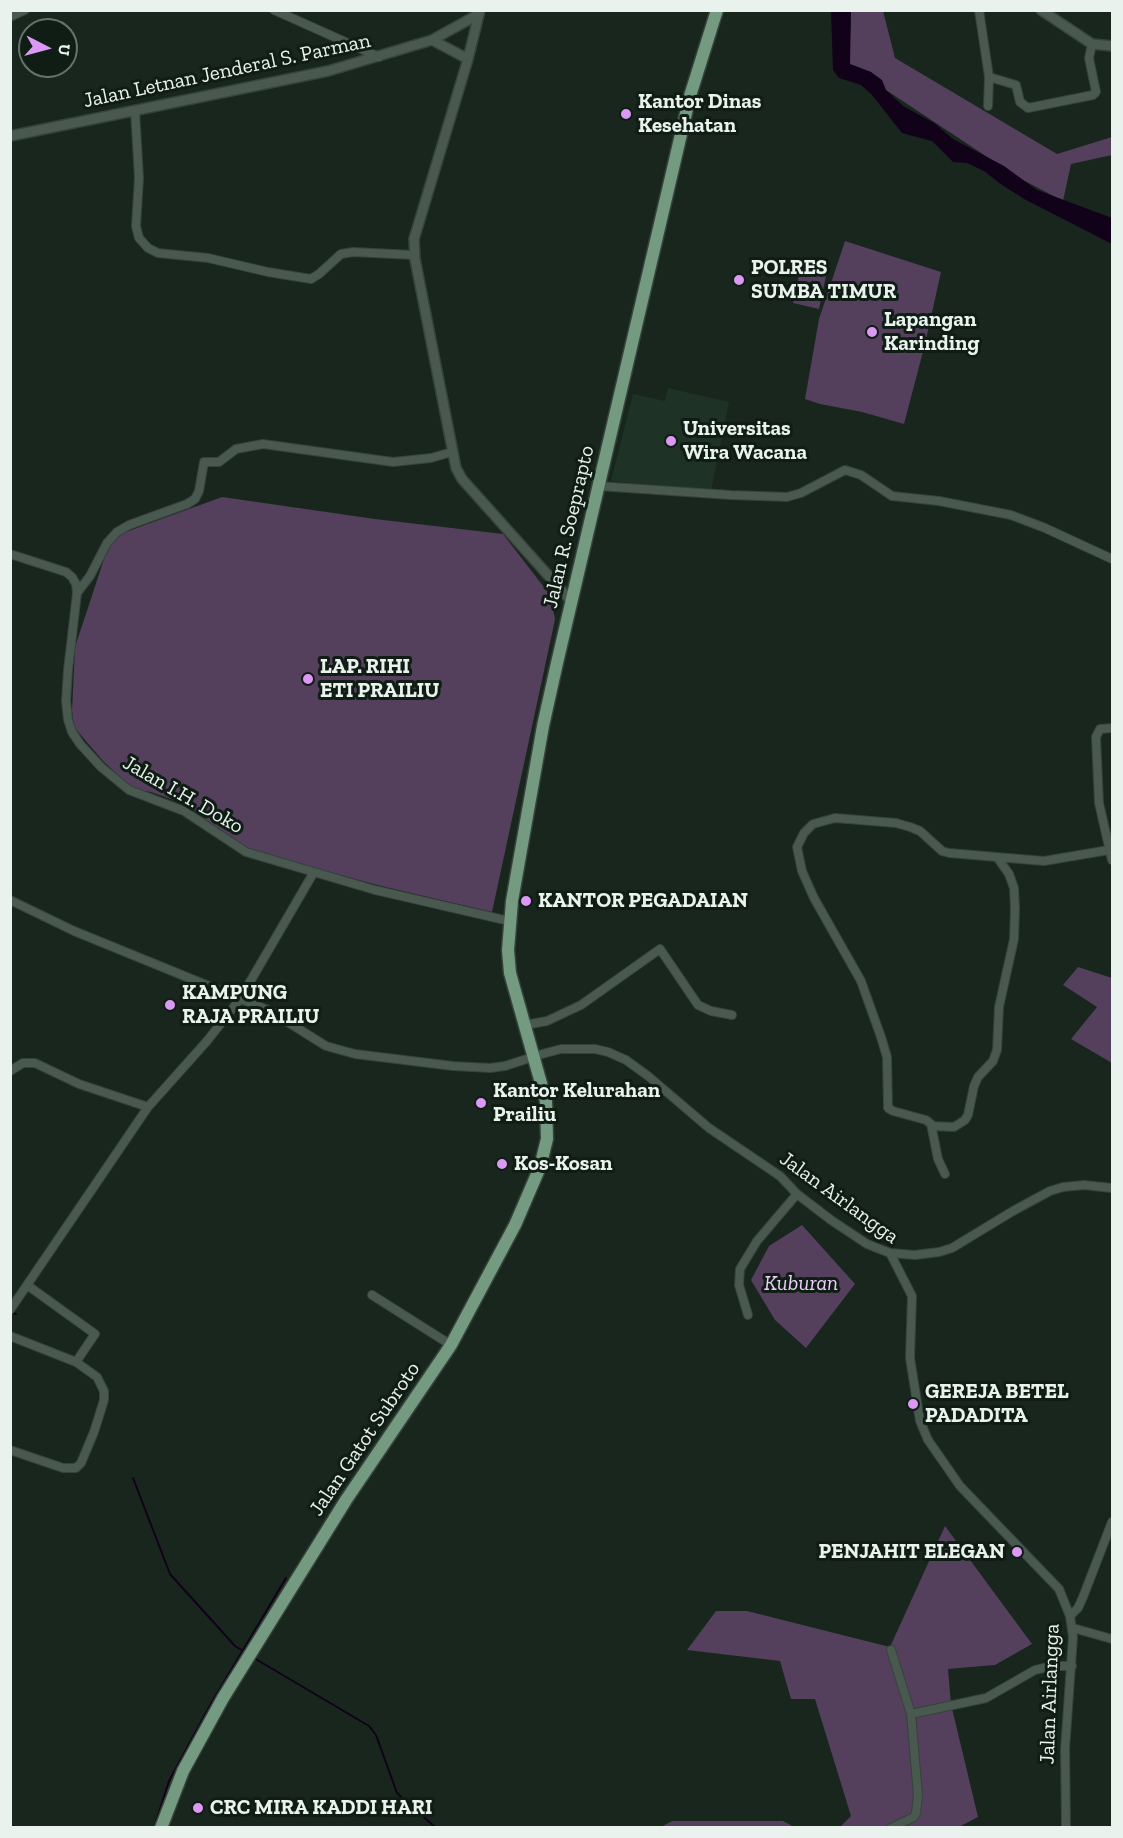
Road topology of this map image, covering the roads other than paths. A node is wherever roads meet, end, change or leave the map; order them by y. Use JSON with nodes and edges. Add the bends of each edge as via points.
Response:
{"nodes":[{"id":1,"x":25,"y":10,"type":"edge"},
{"id":2,"x":717,"y":10,"type":"edge"},
{"id":3,"x":979,"y":10,"type":"edge"},
{"id":4,"x":1041,"y":10,"type":"edge"},
{"id":5,"x":278,"y":12,"type":"edge"},
{"id":6,"x":480,"y":12,"type":"edge"},
{"id":7,"x":10,"y":17,"type":"edge"},
{"id":8,"x":432,"y":40,"type":"junction"},
{"id":9,"x":1092,"y":44,"type":"junction"},
{"id":10,"x":1113,"y":46,"type":"edge"},
{"id":11,"x":379,"y":57,"type":"junction"},
{"id":12,"x":468,"y":59,"type":"junction"},
{"id":13,"x":988,"y":77,"type":"junction"},
{"id":14,"x":988,"y":106,"type":"dead end"},
{"id":15,"x":135,"y":111,"type":"junction"},
{"id":16,"x":10,"y":136,"type":"edge"},
{"id":17,"x":414,"y":255,"type":"junction"},
{"id":18,"x":452,"y":452,"type":"junction"},
{"id":19,"x":598,"y":486,"type":"junction"},
{"id":20,"x":10,"y":554,"type":"edge"},
{"id":21,"x":1113,"y":559,"type":"edge"},
{"id":22,"x":77,"y":593,"type":"junction"},
{"id":23,"x":572,"y":602,"type":"junction"},
{"id":24,"x":1113,"y":728,"type":"edge"},
{"id":25,"x":1109,"y":850,"type":"junction"},
{"id":26,"x":997,"y":857,"type":"junction"},
{"id":27,"x":1113,"y":860,"type":"edge"},
{"id":28,"x":314,"y":872,"type":"junction"},
{"id":29,"x":10,"y":900,"type":"edge"},
{"id":30,"x":509,"y":921,"type":"junction"},
{"id":31,"x":240,"y":999,"type":"junction"},
{"id":32,"x":732,"y":1015,"type":"dead end"},
{"id":33,"x":525,"y":1025,"type":"junction"},
{"id":34,"x":535,"y":1057,"type":"junction"},
{"id":35,"x":10,"y":1071,"type":"edge"},
{"id":36,"x":148,"y":1107,"type":"junction"},
{"id":37,"x":932,"y":1126,"type":"junction"},
{"id":38,"x":945,"y":1174,"type":"dead end"},
{"id":39,"x":1113,"y":1188,"type":"edge"},
{"id":40,"x":797,"y":1194,"type":"junction"},
{"id":41,"x":890,"y":1253,"type":"junction"},
{"id":42,"x":27,"y":1285,"type":"junction"},
{"id":43,"x":372,"y":1295,"type":"dead end"},
{"id":44,"x":11,"y":1309,"type":"edge"},
{"id":45,"x":748,"y":1315,"type":"dead end"},
{"id":46,"x":10,"y":1336,"type":"edge"},
{"id":47,"x":451,"y":1345,"type":"junction"},
{"id":48,"x":76,"y":1362,"type":"junction"},
{"id":49,"x":10,"y":1449,"type":"edge"},
{"id":50,"x":1113,"y":1522,"type":"edge"},
{"id":51,"x":1070,"y":1616,"type":"junction"},
{"id":52,"x":1073,"y":1628,"type":"junction"},
{"id":53,"x":1113,"y":1639,"type":"edge"},
{"id":54,"x":891,"y":1650,"type":"dead end"},
{"id":55,"x":1072,"y":1666,"type":"junction"},
{"id":56,"x":911,"y":1714,"type":"junction"},
{"id":57,"x":161,"y":1827,"type":"edge"},
{"id":58,"x":891,"y":1827,"type":"edge"},
{"id":59,"x":1066,"y":1827,"type":"edge"}],
"edges":[{"from":1,"to":7,"type":"street"},
{"from":2,"to":19,"type":"highway","name":"Jalan R. Soeprapto","via":[[690,96]]},
{"from":3,"to":13,"type":"street"},
{"from":4,"to":9,"type":"street"},
{"from":5,"to":11,"type":"street"},
{"from":6,"to":8,"type":"street","name":"Jalan Letnan Jenderal S. Parman"},
{"from":6,"to":12,"type":"street"},
{"from":8,"to":11,"type":"street","name":"Jalan Letnan Jenderal S. Parman"},
{"from":8,"to":12,"type":"street"},
{"from":9,"to":10,"type":"street"},
{"from":9,"to":13,"type":"street","via":[[1089,58],[1096,92],[1092,95],[1028,108],[1020,102],[1016,85]]},
{"from":11,"to":15,"type":"street","name":"Jalan Letnan Jenderal S. Parman"},
{"from":12,"to":17,"type":"street","via":[[414,239]]},
{"from":13,"to":14,"type":"street"},
{"from":15,"to":16,"type":"street","name":"Jalan Letnan Jenderal S. Parman"},
{"from":15,"to":17,"type":"street","via":[[139,177],[136,226],[139,238],[148,248],[158,253],[208,258],[311,279],[341,254]]},
{"from":17,"to":18,"type":"street"},
{"from":18,"to":22,"type":"street","via":[[393,462],[263,444],[236,449],[219,462],[204,462],[195,499],[117,532]]},
{"from":18,"to":23,"type":"street","via":[[462,479]]},
{"from":19,"to":21,"type":"street","via":[[787,497],[845,470],[861,475],[892,496],[1011,515]]},
{"from":19,"to":23,"type":"highway","name":"Jalan R. Soeprapto"},
{"from":20,"to":22,"type":"street","via":[[66,572],[76,584]]},
{"from":22,"to":28,"type":"street","name":"Jalan I.H. Doko","via":[[66,701],[70,726],[80,744],[129,790],[184,811],[246,852]]},
{"from":23,"to":30,"type":"highway","name":"Jalan R. Soeprapto","via":[[543,726]]},
{"from":24,"to":25,"type":"street","via":[[1100,729],[1096,737],[1098,796]]},
{"from":25,"to":26,"type":"street","via":[[1044,861]]},
{"from":25,"to":27,"type":"street"},
{"from":26,"to":37,"type":"street","via":[[1014,888],[1015,908],[1014,939],[999,1007],[997,1050],[993,1061],[978,1077],[965,1120],[954,1127]]},
{"from":26,"to":37,"type":"street","via":[[942,851],[920,831],[863,819],[835,818],[813,824],[797,847],[810,889],[861,981],[877,1023],[887,1057],[888,1108],[926,1120]]},
{"from":28,"to":30,"type":"street","name":"Jalan I.H. Doko","via":[[402,898]]},
{"from":28,"to":31,"type":"street"},
{"from":29,"to":31,"type":"street","name":"Jalan Airlangga","via":[[74,931]]},
{"from":30,"to":33,"type":"highway","name":"Jalan R. Soeprapto","via":[[510,973]]},
{"from":31,"to":34,"type":"street","name":"Jalan Airlangga","via":[[270,1011],[326,1046],[355,1054],[490,1068]]},
{"from":31,"to":36,"type":"street"},
{"from":32,"to":33,"type":"street","via":[[698,1005],[660,949],[580,1005],[547,1021]]},
{"from":33,"to":34,"type":"highway","name":"Jalan R. Soeprapto"},
{"from":34,"to":40,"type":"street","name":"Jalan Airlangga","via":[[551,1051],[584,1049],[608,1052],[626,1060],[709,1128],[780,1176]]},
{"from":34,"to":47,"type":"highway","name":"Jalan Gatot Subroto","via":[[548,1120],[540,1167],[515,1225]]},
{"from":35,"to":36,"type":"street","via":[[23,1063],[35,1063],[79,1084]]},
{"from":36,"to":42,"type":"street"},
{"from":37,"to":38,"type":"street","via":[[936,1155]]},
{"from":39,"to":41,"type":"street","via":[[1063,1187],[1013,1211],[952,1248],[915,1255]]},
{"from":40,"to":41,"type":"street","name":"Jalan Airlangga","via":[[857,1238]]},
{"from":40,"to":45,"type":"street","via":[[757,1241],[740,1269],[739,1285]]},
{"from":41,"to":51,"type":"street","name":"Jalan Airlangga","via":[[912,1296],[910,1358],[920,1421],[928,1440],[960,1486],[1059,1589]]},
{"from":42,"to":44,"type":"street"},
{"from":42,"to":48,"type":"street","via":[[95,1334]]},
{"from":43,"to":47,"type":"street"},
{"from":46,"to":48,"type":"street"},
{"from":47,"to":57,"type":"highway","name":"Jalan Gatot Subroto","via":[[346,1500],[249,1655],[183,1771]]},
{"from":48,"to":49,"type":"street","via":[[97,1377],[104,1391],[81,1463],[69,1470]]},
{"from":50,"to":51,"type":"street","via":[[1078,1608]]},
{"from":51,"to":52,"type":"street","name":"Jalan Airlangga"},
{"from":52,"to":53,"type":"street"},
{"from":52,"to":55,"type":"street","name":"Jalan Airlangga"},
{"from":54,"to":56,"type":"street"},
{"from":55,"to":56,"type":"street","via":[[1043,1668],[986,1698]]},
{"from":55,"to":59,"type":"street","name":"Jalan Airlangga","via":[[1065,1749]]},
{"from":56,"to":58,"type":"street","via":[[917,1806],[914,1816]]}]}
